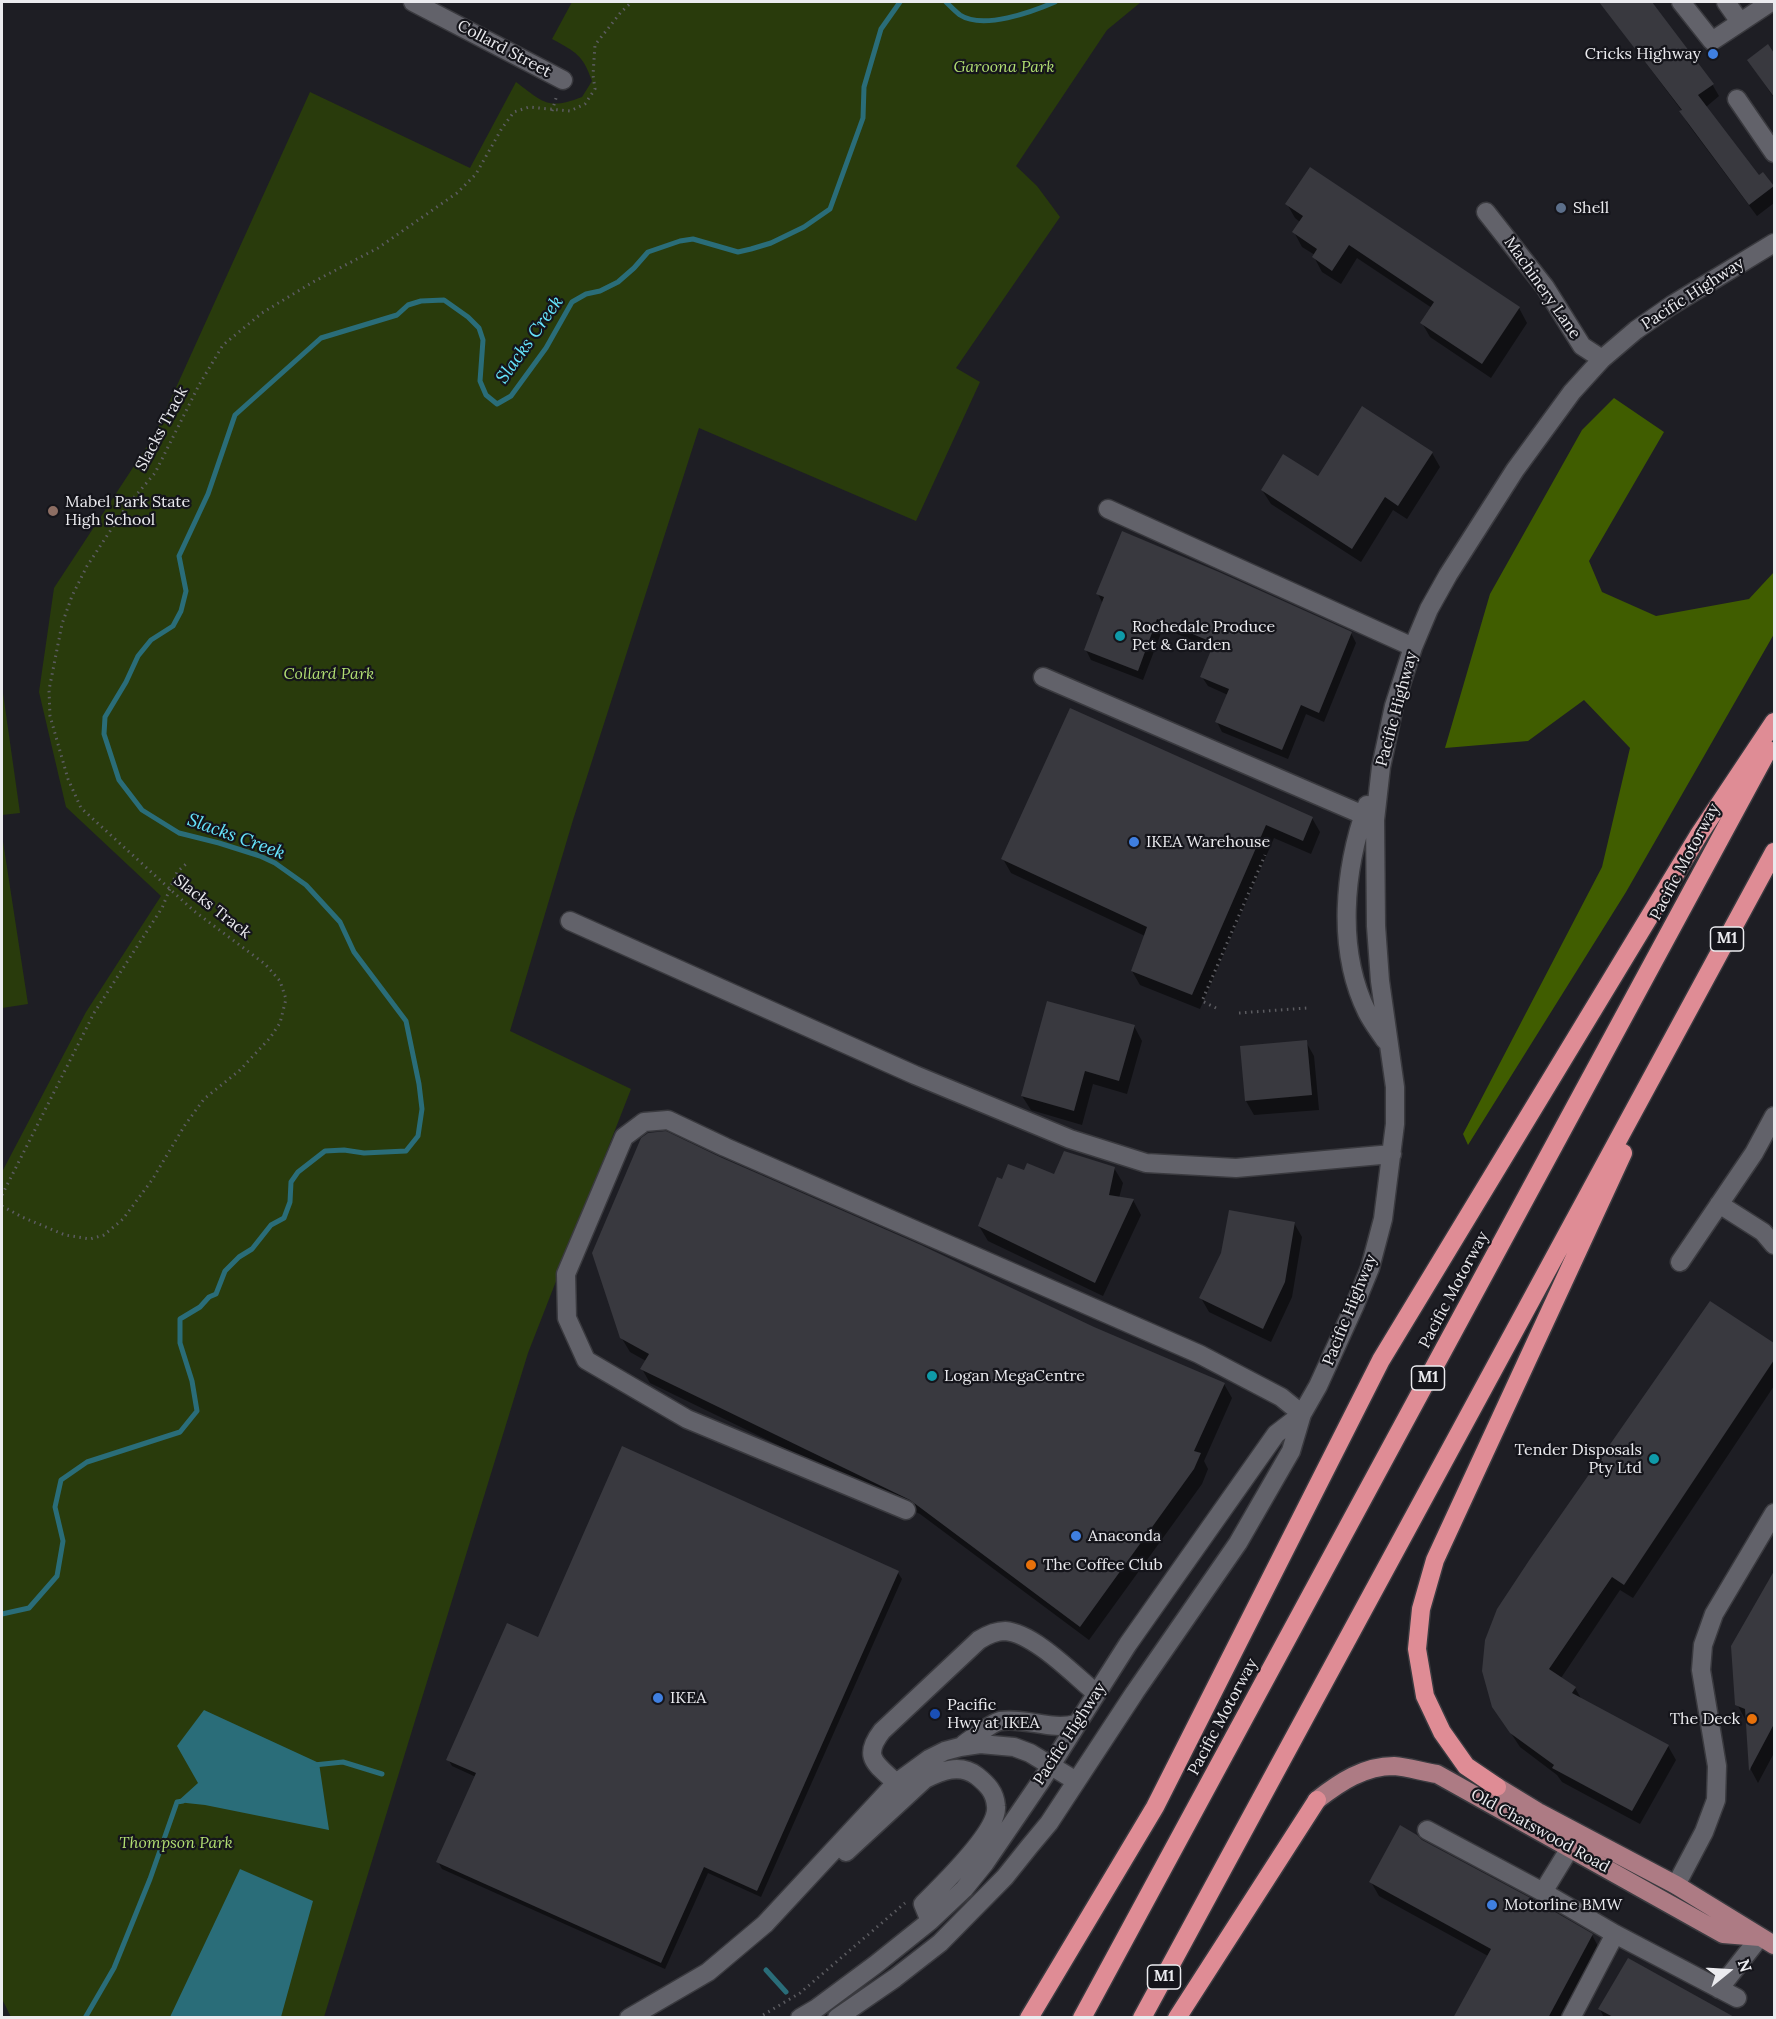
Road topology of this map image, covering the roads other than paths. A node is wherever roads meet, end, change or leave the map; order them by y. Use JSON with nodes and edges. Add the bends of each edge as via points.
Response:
{"nodes":[{"id":1,"x":413,"y":2,"type":"edge"},
{"id":2,"x":1681,"y":2,"type":"edge"},
{"id":3,"x":1726,"y":2,"type":"edge"},
{"id":4,"x":1771,"y":2,"type":"edge"},
{"id":5,"x":1740,"y":22,"type":"junction"},
{"id":6,"x":563,"y":80,"type":"dead end"},
{"id":7,"x":1737,"y":99,"type":"dead end"},
{"id":8,"x":1774,"y":153,"type":"edge"},
{"id":9,"x":1486,"y":212,"type":"dead end"},
{"id":10,"x":1774,"y":243,"type":"edge"},
{"id":11,"x":1602,"y":359,"type":"junction"},
{"id":12,"x":1108,"y":508,"type":"dead end"},
{"id":13,"x":1413,"y":646,"type":"junction"},
{"id":14,"x":1043,"y":677,"type":"dead end"},
{"id":15,"x":1774,"y":722,"type":"edge"},
{"id":16,"x":1774,"y":739,"type":"edge"},
{"id":17,"x":1369,"y":818,"type":"junction"},
{"id":18,"x":1774,"y":852,"type":"edge"},
{"id":19,"x":570,"y":921,"type":"dead end"},
{"id":20,"x":1680,"y":1025,"type":"junction"},
{"id":21,"x":1389,"y":1046,"type":"junction"},
{"id":22,"x":1774,"y":1116,"type":"edge"},
{"id":23,"x":1392,"y":1154,"type":"junction"},
{"id":24,"x":1719,"y":1204,"type":"junction"},
{"id":25,"x":1774,"y":1245,"type":"edge"},
{"id":26,"x":1680,"y":1262,"type":"dead end"},
{"id":27,"x":1302,"y":1414,"type":"junction"},
{"id":28,"x":906,"y":1510,"type":"dead end"},
{"id":29,"x":1774,"y":1513,"type":"edge"},
{"id":30,"x":1096,"y":1693,"type":"junction"},
{"id":31,"x":1076,"y":1724,"type":"junction"},
{"id":32,"x":960,"y":1747,"type":"junction"},
{"id":33,"x":1051,"y":1765,"type":"junction"},
{"id":34,"x":1076,"y":1781,"type":"junction"},
{"id":35,"x":896,"y":1783,"type":"junction"},
{"id":36,"x":1497,"y":1787,"type":"joint"},
{"id":37,"x":1317,"y":1800,"type":"joint"},
{"id":38,"x":1428,"y":1830,"type":"dead end"},
{"id":39,"x":1569,"y":1848,"type":"junction"},
{"id":40,"x":1676,"y":1885,"type":"junction"},
{"id":41,"x":1543,"y":1892,"type":"junction"},
{"id":42,"x":772,"y":1916,"type":"junction"},
{"id":43,"x":930,"y":1921,"type":"junction"},
{"id":44,"x":1615,"y":1934,"type":"junction"},
{"id":45,"x":1768,"y":1941,"type":"edge"},
{"id":46,"x":1719,"y":1989,"type":"junction"},
{"id":47,"x":1737,"y":1998,"type":"dead end"},
{"id":48,"x":629,"y":2018,"type":"edge"},
{"id":49,"x":800,"y":2018,"type":"edge"},
{"id":50,"x":837,"y":2018,"type":"edge"},
{"id":51,"x":1029,"y":2018,"type":"edge"},
{"id":52,"x":1082,"y":2018,"type":"edge"},
{"id":53,"x":1142,"y":2018,"type":"edge"},
{"id":54,"x":1177,"y":2018,"type":"edge"},
{"id":55,"x":1571,"y":2018,"type":"edge"}],
"edges":[{"from":1,"to":6,"type":"street","name":"Collard Street"},
{"from":2,"to":5,"type":"street","via":[[1712,41]]},
{"from":3,"to":5,"type":"street"},
{"from":4,"to":5,"type":"street"},
{"from":7,"to":8,"type":"street"},
{"from":9,"to":11,"type":"street","name":"Machinery Lane","via":[[1545,287],[1582,346]]},
{"from":10,"to":11,"type":"street","name":"Pacific Highway","via":[[1672,304]]},
{"from":11,"to":13,"type":"street","name":"Pacific Highway","via":[[1572,392],[1490,507],[1429,609]]},
{"from":12,"to":13,"type":"street"},
{"from":13,"to":17,"type":"street","name":"Pacific Highway","via":[[1394,706]]},
{"from":14,"to":17,"type":"street"},
{"from":15,"to":51,"type":"highway","via":[[1700,833],[1381,1360],[1155,1807]]},
{"from":16,"to":52,"type":"highway","name":"Pacific Motorway","number":"M1"},
{"from":17,"to":21,"type":"street","name":"Pacific Highway","via":[[1380,981]]},
{"from":17,"to":21,"type":"street","via":[[1360,824],[1346,914],[1347,941],[1367,1011]]},
{"from":18,"to":20,"type":"highway","number":"M1"},
{"from":19,"to":23,"type":"street","via":[[915,1075],[1070,1138],[1146,1163],[1236,1168]]},
{"from":20,"to":36,"type":"highway","via":[[1440,1550],[1421,1609],[1418,1649],[1425,1696],[1442,1732],[1466,1767]]},
{"from":20,"to":53,"type":"highway","number":"M1"},
{"from":21,"to":23,"type":"street","name":"Pacific Highway","via":[[1395,1087]]},
{"from":22,"to":24,"type":"street"},
{"from":23,"to":27,"type":"street","name":"Pacific Highway","via":[[1383,1219],[1370,1268]]},
{"from":24,"to":25,"type":"street","via":[[1763,1232]]},
{"from":24,"to":26,"type":"street"},
{"from":27,"to":28,"type":"street","via":[[1281,1397],[1199,1354],[668,1120],[644,1122],[624,1137],[566,1274],[567,1317],[586,1360],[687,1419]]},
{"from":27,"to":30,"type":"street","name":"Pacific Highway","via":[[1276,1434]]},
{"from":27,"to":34,"type":"street","name":"Pacific Highway","via":[[1291,1451],[1238,1543]]},
{"from":29,"to":40,"type":"street","via":[[1714,1614],[1703,1645],[1701,1670],[1717,1766],[1716,1800]]},
{"from":30,"to":31,"type":"street","name":"Pacific Highway"},
{"from":30,"to":35,"type":"street","via":[[1027,1637],[1004,1631],[992,1633],[979,1640],[873,1742],[874,1762]]},
{"from":31,"to":32,"type":"street","via":[[1057,1727],[999,1721]]},
{"from":31,"to":33,"type":"street","name":"Pacific Highway"},
{"from":32,"to":33,"type":"street","via":[[1014,1747]]},
{"from":32,"to":35,"type":"street","via":[[929,1760]]},
{"from":33,"to":34,"type":"street"},
{"from":33,"to":43,"type":"street","name":"Pacific Highway","via":[[985,1863]]},
{"from":34,"to":50,"type":"street","name":"Pacific Highway","via":[[1049,1823],[984,1900],[940,1943]]},
{"from":35,"to":42,"type":"street"},
{"from":36,"to":40,"type":"main road","name":"Old Chatswood Road"},
{"from":37,"to":39,"type":"main road","name":"Old Chatswood Road","via":[[1342,1780],[1369,1769],[1395,1766],[1437,1774]]},
{"from":37,"to":54,"type":"highway"},
{"from":38,"to":41,"type":"street"},
{"from":39,"to":41,"type":"street"},
{"from":39,"to":45,"type":"main road","name":"Old Chatswood Road","via":[[1723,1934]]},
{"from":40,"to":45,"type":"main road","name":"Old Chatswood Road"},
{"from":41,"to":44,"type":"street"},
{"from":42,"to":43,"type":"street","via":[[925,1779],[953,1768],[974,1773],[987,1784],[996,1807],[992,1826],[923,1904]]},
{"from":42,"to":48,"type":"street","via":[[708,1972]]},
{"from":43,"to":49,"type":"street","name":"Pacific Highway"},
{"from":44,"to":46,"type":"street"},
{"from":44,"to":55,"type":"street"},
{"from":45,"to":46,"type":"street"},
{"from":46,"to":47,"type":"street"}]}
